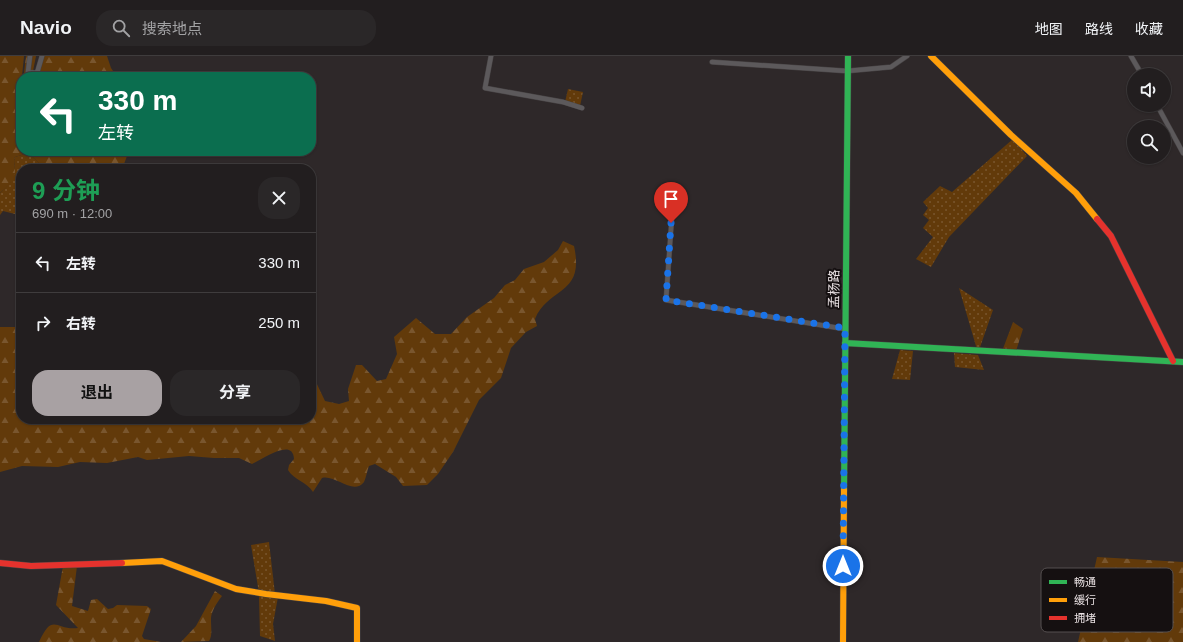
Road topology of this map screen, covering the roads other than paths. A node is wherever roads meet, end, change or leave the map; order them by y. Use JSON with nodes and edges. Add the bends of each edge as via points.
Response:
{"nodes":[{"id":1,"x":30,"y":56,"type":"edge"},
{"id":2,"x":42,"y":56,"type":"edge"},
{"id":3,"x":491,"y":56,"type":"edge"},
{"id":4,"x":848,"y":56,"type":"edge"},
{"id":5,"x":907,"y":56,"type":"edge"},
{"id":6,"x":931,"y":56,"type":"edge"},
{"id":7,"x":1131,"y":56,"type":"edge"},
{"id":8,"x":712,"y":62,"type":"dead end"},
{"id":9,"x":1138,"y":68,"type":"edge"},
{"id":10,"x":847,"y":71,"type":"junction"},
{"id":11,"x":28,"y":72,"type":"edge"},
{"id":12,"x":37,"y":72,"type":"edge"},
{"id":13,"x":582,"y":108,"type":"dead end"},
{"id":14,"x":1161,"y":112,"type":"edge"},
{"id":15,"x":1183,"y":153,"type":"edge"},
{"id":16,"x":672,"y":215,"type":"dead end"},
{"id":17,"x":845,"y":328,"type":"junction"},
{"id":18,"x":845,"y":343,"type":"junction"},
{"id":19,"x":1173,"y":361,"type":"junction"},
{"id":20,"x":1183,"y":362,"type":"edge"},
{"id":21,"x":0,"y":563,"type":"edge"},
{"id":22,"x":356,"y":642,"type":"edge"},
{"id":23,"x":843,"y":642,"type":"edge"}],
"edges":[{"from":1,"to":11,"type":"street"},
{"from":2,"to":12,"type":"street"},
{"from":3,"to":13,"type":"street","via":[[485,88]]},
{"from":4,"to":10,"type":"street","name":"孟杨路"},
{"from":5,"to":10,"type":"street","via":[[890,67]]},
{"from":6,"to":19,"type":"street","via":[[1011,135],[1076,193],[1111,236]]},
{"from":7,"to":9,"type":"street"},
{"from":8,"to":10,"type":"street"},
{"from":10,"to":17,"type":"street","name":"孟杨路"},
{"from":14,"to":15,"type":"street"},
{"from":16,"to":17,"type":"street","via":[[666,300]]},
{"from":17,"to":18,"type":"street","name":"孟杨路"},
{"from":18,"to":19,"type":"street"},
{"from":18,"to":23,"type":"street","name":"孟杨路"},
{"from":19,"to":20,"type":"street"},
{"from":21,"to":22,"type":"street","via":[[31,566],[162,561],[236,589],[335,602],[357,608]]}]}
